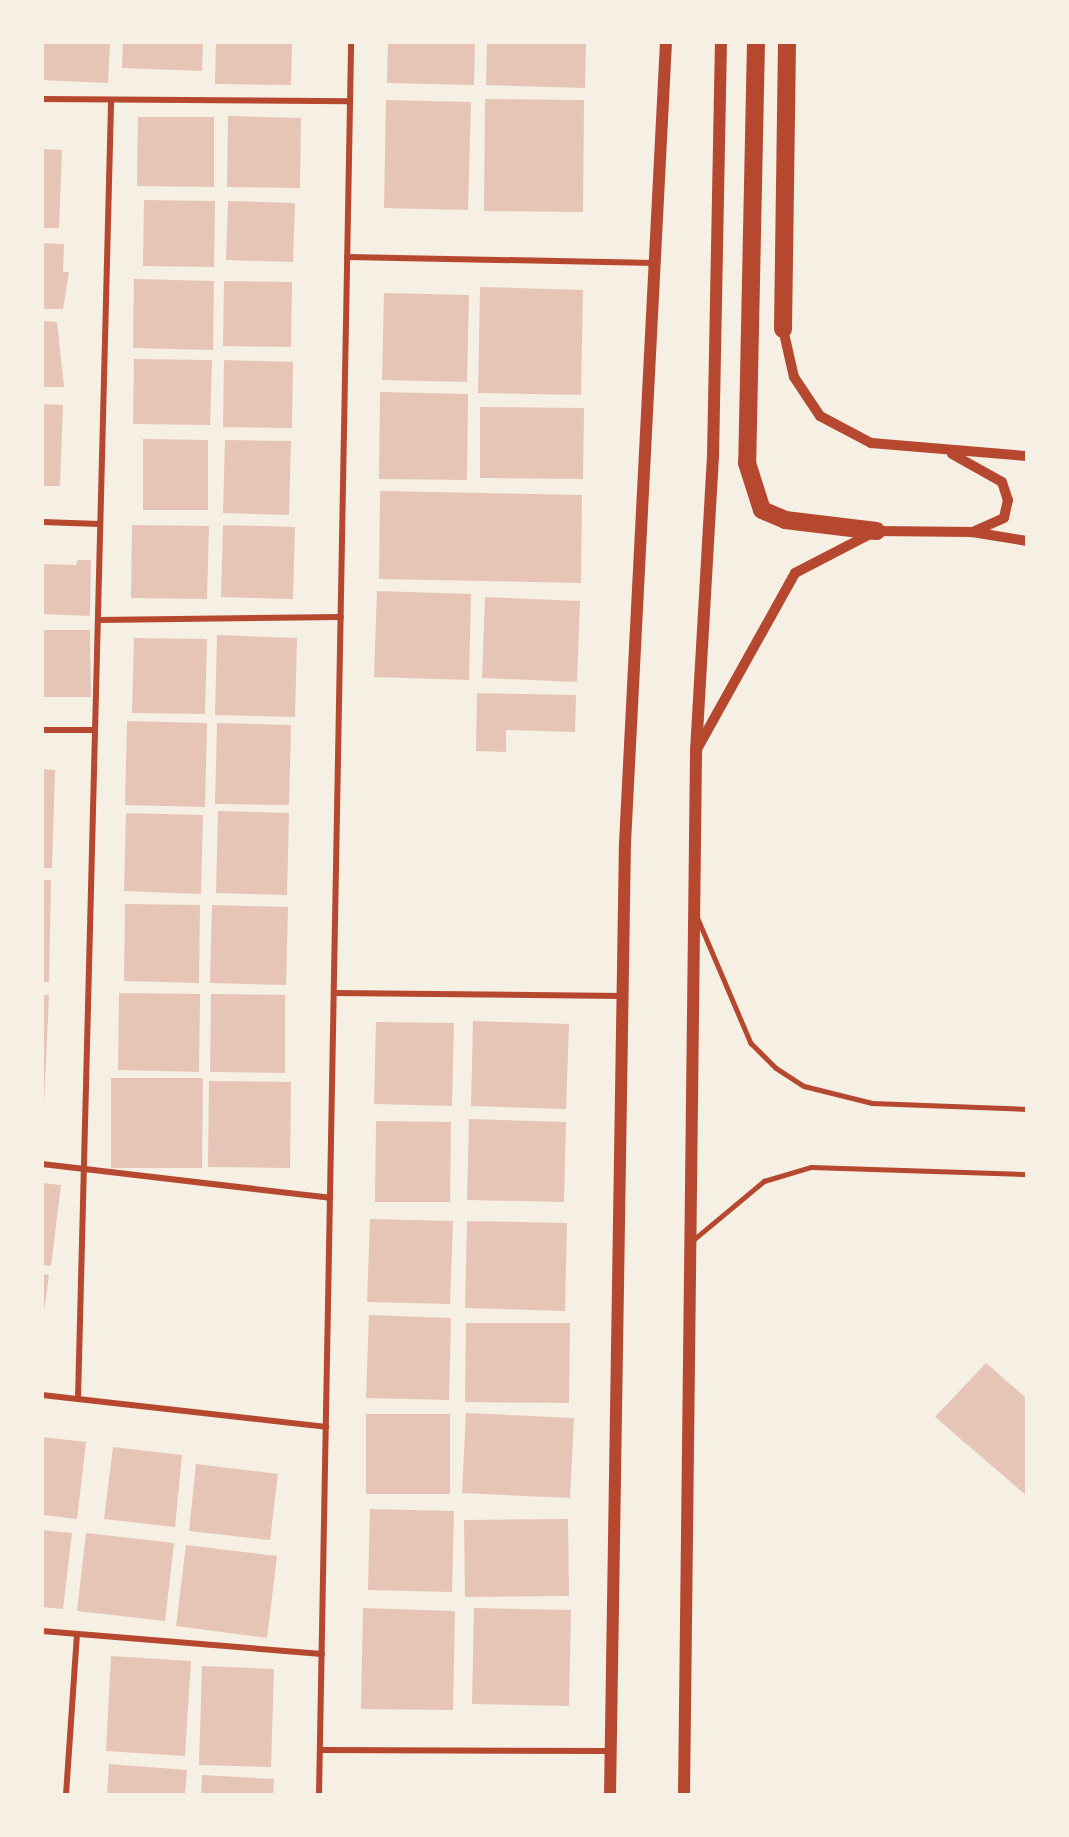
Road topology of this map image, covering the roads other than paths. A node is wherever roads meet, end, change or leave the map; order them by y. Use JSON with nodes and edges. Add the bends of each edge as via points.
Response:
{"nodes":[{"id":1,"x":351,"y":42,"type":"edge"},
{"id":2,"x":666,"y":42,"type":"edge"},
{"id":3,"x":721,"y":42,"type":"edge"},
{"id":4,"x":756,"y":42,"type":"edge"},
{"id":5,"x":787,"y":42,"type":"edge"},
{"id":6,"x":42,"y":99,"type":"edge"},
{"id":7,"x":111,"y":100,"type":"junction"},
{"id":8,"x":350,"y":101,"type":"junction"},
{"id":9,"x":347,"y":257,"type":"junction"},
{"id":10,"x":657,"y":263,"type":"junction"},
{"id":11,"x":783,"y":329,"type":"joint"},
{"id":12,"x":948,"y":452,"type":"junction"},
{"id":13,"x":1027,"y":456,"type":"edge"},
{"id":14,"x":42,"y":522,"type":"edge"},
{"id":15,"x":100,"y":524,"type":"junction"},
{"id":16,"x":876,"y":531,"type":"junction"},
{"id":17,"x":972,"y":532,"type":"junction"},
{"id":18,"x":1027,"y":542,"type":"edge"},
{"id":19,"x":341,"y":617,"type":"junction"},
{"id":20,"x":98,"y":620,"type":"junction"},
{"id":21,"x":42,"y":729,"type":"edge"},
{"id":22,"x":95,"y":730,"type":"junction"},
{"id":23,"x":696,"y":751,"type":"junction"},
{"id":24,"x":694,"y":910,"type":"junction"},
{"id":25,"x":334,"y":993,"type":"junction"},
{"id":26,"x":623,"y":996,"type":"junction"},
{"id":27,"x":1027,"y":1109,"type":"edge"},
{"id":28,"x":42,"y":1164,"type":"edge"},
{"id":29,"x":84,"y":1172,"type":"junction"},
{"id":30,"x":1027,"y":1174,"type":"edge"},
{"id":31,"x":330,"y":1198,"type":"junction"},
{"id":32,"x":690,"y":1242,"type":"junction"},
{"id":33,"x":42,"y":1395,"type":"edge"},
{"id":34,"x":78,"y":1399,"type":"junction"},
{"id":35,"x":326,"y":1427,"type":"junction"},
{"id":36,"x":42,"y":1631,"type":"edge"},
{"id":37,"x":77,"y":1634,"type":"junction"},
{"id":38,"x":322,"y":1654,"type":"junction"},
{"id":39,"x":320,"y":1750,"type":"junction"},
{"id":40,"x":610,"y":1752,"type":"junction"},
{"id":41,"x":66,"y":1795,"type":"edge"},
{"id":42,"x":319,"y":1795,"type":"edge"},
{"id":43,"x":610,"y":1795,"type":"edge"},
{"id":44,"x":684,"y":1795,"type":"edge"}],
"edges":[{"from":1,"to":8,"type":"street"},
{"from":2,"to":10,"type":"main road"},
{"from":3,"to":23,"type":"main road","via":[[713,457]]},
{"from":4,"to":16,"type":"highway","via":[[747,463],[762,510],[785,520]]},
{"from":5,"to":11,"type":"highway"},
{"from":6,"to":7,"type":"street"},
{"from":7,"to":8,"type":"street"},
{"from":7,"to":15,"type":"street"},
{"from":8,"to":9,"type":"street"},
{"from":9,"to":10,"type":"street"},
{"from":9,"to":19,"type":"street"},
{"from":10,"to":26,"type":"main road","via":[[625,843]]},
{"from":11,"to":12,"type":"street","via":[[794,377],[820,416],[871,442]]},
{"from":12,"to":13,"type":"street"},
{"from":12,"to":17,"type":"street","via":[[1002,482],[1008,500],[1004,518]]},
{"from":14,"to":15,"type":"street"},
{"from":15,"to":20,"type":"street"},
{"from":16,"to":17,"type":"street"},
{"from":16,"to":23,"type":"street","via":[[795,573]]},
{"from":17,"to":18,"type":"street"},
{"from":19,"to":20,"type":"street"},
{"from":19,"to":25,"type":"street"},
{"from":20,"to":22,"type":"street"},
{"from":21,"to":22,"type":"street"},
{"from":22,"to":29,"type":"street"},
{"from":23,"to":24,"type":"main road"},
{"from":24,"to":27,"type":"lane","via":[[751,1043],[776,1068],[804,1086],[872,1103]]},
{"from":24,"to":32,"type":"main road"},
{"from":25,"to":26,"type":"street"},
{"from":25,"to":31,"type":"street"},
{"from":26,"to":40,"type":"main road"},
{"from":28,"to":29,"type":"street"},
{"from":29,"to":31,"type":"street"},
{"from":29,"to":34,"type":"street"},
{"from":30,"to":32,"type":"lane","via":[[811,1167],[764,1181]]},
{"from":31,"to":35,"type":"street"},
{"from":32,"to":44,"type":"main road"},
{"from":33,"to":34,"type":"street"},
{"from":34,"to":35,"type":"street"},
{"from":35,"to":38,"type":"street"},
{"from":36,"to":37,"type":"street"},
{"from":37,"to":38,"type":"street"},
{"from":37,"to":41,"type":"street"},
{"from":38,"to":39,"type":"street"},
{"from":39,"to":40,"type":"street"},
{"from":39,"to":42,"type":"street"},
{"from":40,"to":43,"type":"main road"}]}
